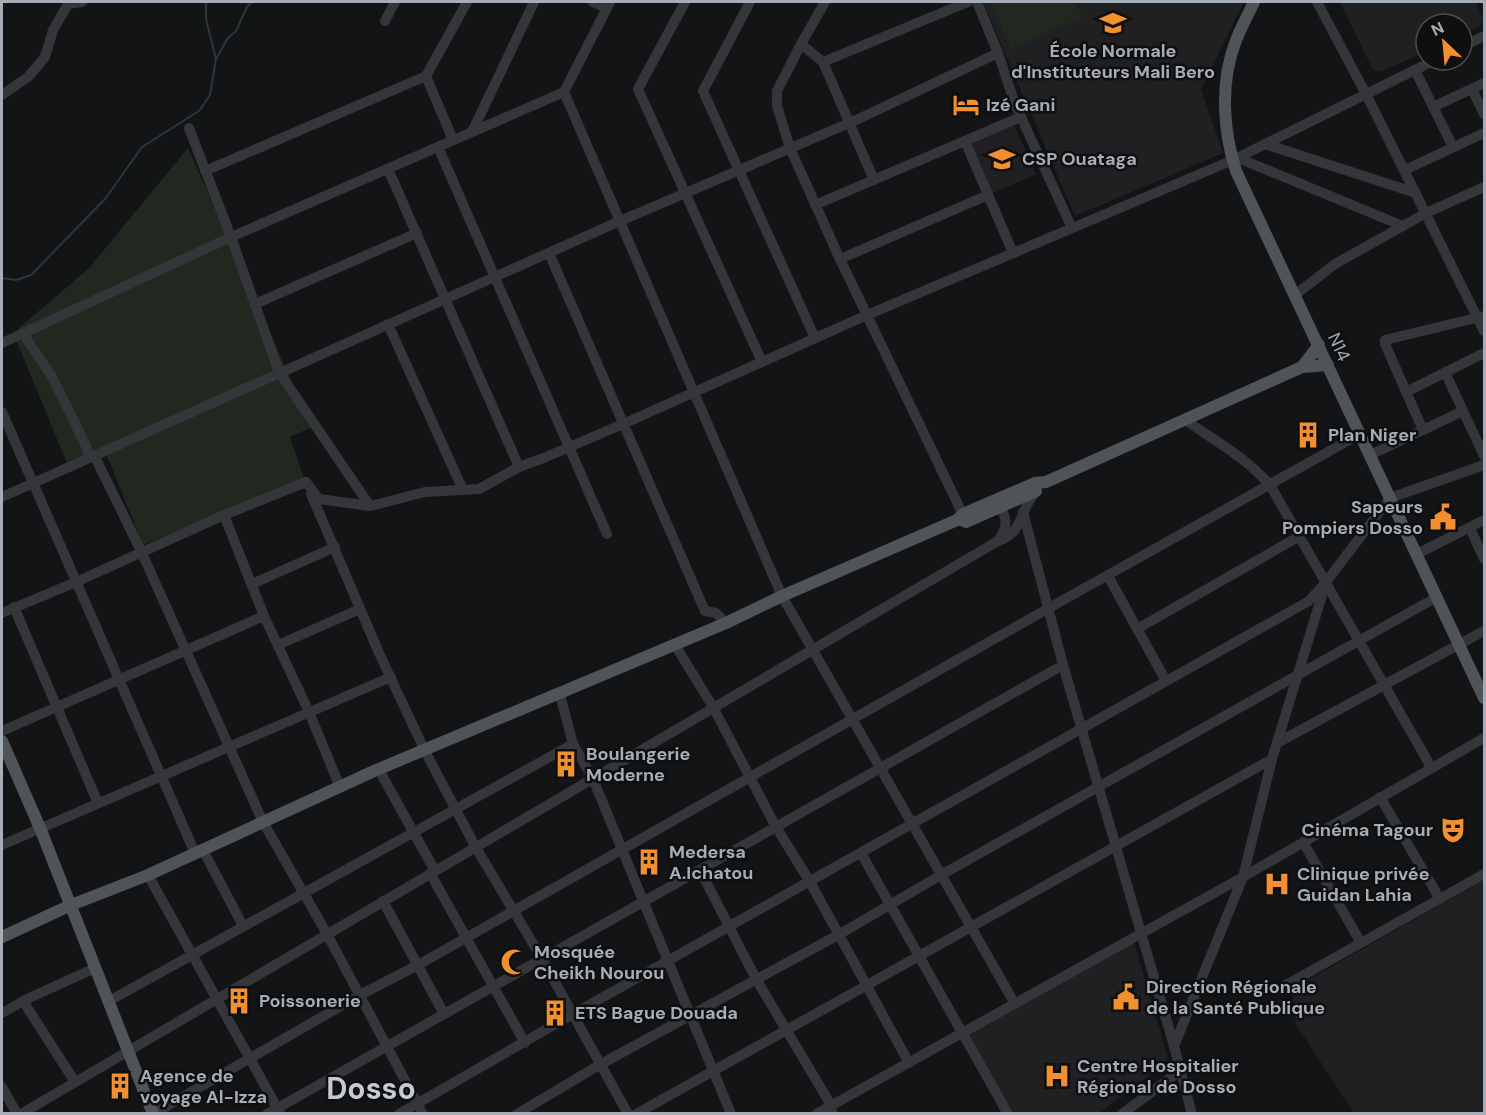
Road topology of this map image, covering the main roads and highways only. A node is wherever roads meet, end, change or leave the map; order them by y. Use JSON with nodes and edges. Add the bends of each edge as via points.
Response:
{"nodes":[{"id":1,"x":1254,"y":2,"type":"edge"},
{"id":2,"x":1318,"y":345,"type":"junction"},
{"id":3,"x":1328,"y":365,"type":"junction"},
{"id":4,"x":1302,"y":367,"type":"junction"},
{"id":5,"x":1484,"y":696,"type":"edge"},
{"id":6,"x":2,"y":741,"type":"edge"},
{"id":7,"x":71,"y":905,"type":"junction"},
{"id":8,"x":2,"y":935,"type":"edge"},
{"id":9,"x":153,"y":1113,"type":"edge"}],
"edges":[{"from":1,"to":2,"type":"main road","name":"N14","via":[[1234,44],[1227,75],[1226,122],[1235,159]]},
{"from":2,"to":3,"type":"main road","name":"N14"},
{"from":2,"to":4,"type":"main road"},
{"from":3,"to":4,"type":"main road"},
{"from":3,"to":5,"type":"main road","name":"N14"},
{"from":4,"to":7,"type":"main road","via":[[1042,485]]},
{"from":6,"to":7,"type":"main road"},
{"from":7,"to":8,"type":"main road"},
{"from":7,"to":9,"type":"main road"}]}
